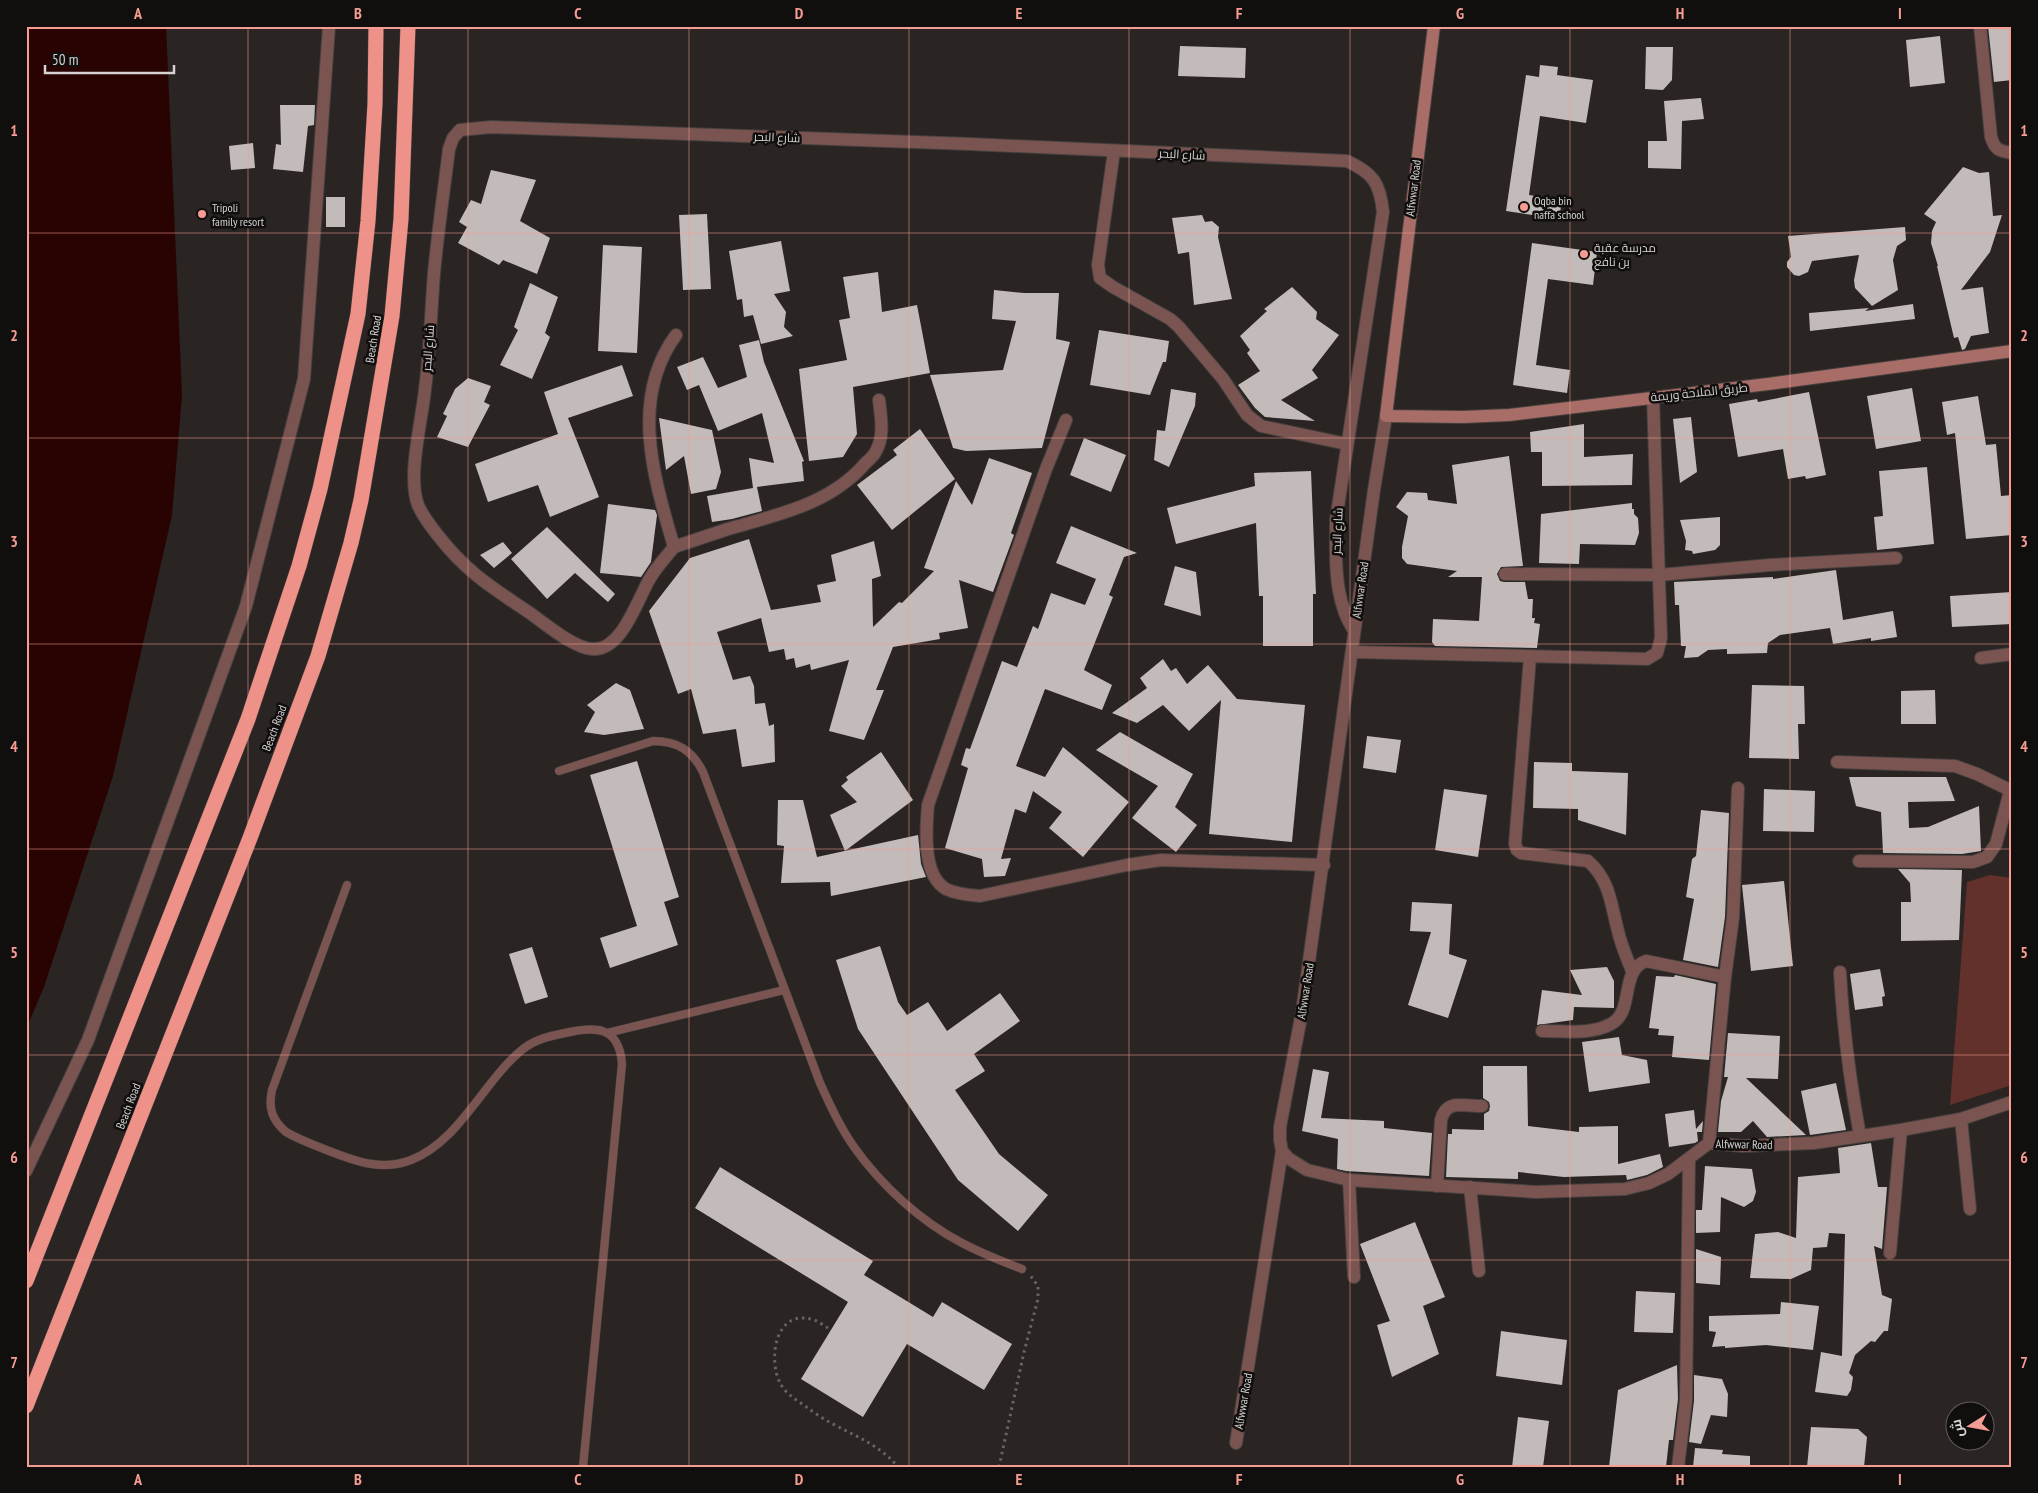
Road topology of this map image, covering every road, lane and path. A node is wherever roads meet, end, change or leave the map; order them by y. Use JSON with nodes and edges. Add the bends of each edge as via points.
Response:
{"nodes":[{"id":1,"x":328,"y":26,"type":"edge"},
{"id":2,"x":376,"y":26,"type":"edge"},
{"id":3,"x":408,"y":26,"type":"edge"},
{"id":4,"x":1434,"y":26,"type":"edge"},
{"id":5,"x":1980,"y":26,"type":"edge"},
{"id":6,"x":1114,"y":150,"type":"junction"},
{"id":7,"x":2012,"y":153,"type":"edge"},
{"id":8,"x":676,"y":335,"type":"dead end"},
{"id":9,"x":2012,"y":352,"type":"edge"},
{"id":10,"x":1653,"y":397,"type":"junction"},
{"id":11,"x":880,"y":400,"type":"dead end"},
{"id":12,"x":1386,"y":416,"type":"junction"},
{"id":13,"x":1066,"y":420,"type":"dead end"},
{"id":14,"x":1347,"y":444,"type":"junction"},
{"id":15,"x":674,"y":547,"type":"junction"},
{"id":16,"x":1896,"y":558,"type":"dead end"},
{"id":17,"x":1505,"y":574,"type":"dead end"},
{"id":18,"x":1659,"y":575,"type":"junction"},
{"id":19,"x":1354,"y":632,"type":"junction"},
{"id":20,"x":1353,"y":652,"type":"junction"},
{"id":21,"x":2012,"y":654,"type":"edge"},
{"id":22,"x":1530,"y":657,"type":"junction"},
{"id":23,"x":1981,"y":658,"type":"dead end"},
{"id":24,"x":1837,"y":762,"type":"dead end"},
{"id":25,"x":559,"y":771,"type":"dead end"},
{"id":26,"x":1738,"y":788,"type":"dead end"},
{"id":27,"x":2011,"y":791,"type":"edge"},
{"id":28,"x":1859,"y":861,"type":"dead end"},
{"id":29,"x":1324,"y":865,"type":"junction"},
{"id":30,"x":347,"y":884,"type":"dead end"},
{"id":31,"x":1632,"y":972,"type":"junction"},
{"id":32,"x":1840,"y":972,"type":"dead end"},
{"id":33,"x":1724,"y":976,"type":"junction"},
{"id":34,"x":784,"y":990,"type":"junction"},
{"id":35,"x":1542,"y":1031,"type":"dead end"},
{"id":36,"x":607,"y":1033,"type":"junction"},
{"id":37,"x":2012,"y":1102,"type":"edge"},
{"id":38,"x":1482,"y":1106,"type":"dead end"},
{"id":39,"x":1961,"y":1119,"type":"junction"},
{"id":40,"x":1901,"y":1130,"type":"junction"},
{"id":41,"x":1860,"y":1136,"type":"junction"},
{"id":42,"x":1709,"y":1143,"type":"junction"},
{"id":43,"x":1282,"y":1151,"type":"junction"},
{"id":44,"x":1689,"y":1160,"type":"junction"},
{"id":45,"x":26,"y":1171,"type":"edge"},
{"id":46,"x":1349,"y":1180,"type":"junction"},
{"id":47,"x":1437,"y":1186,"type":"junction"},
{"id":48,"x":1470,"y":1187,"type":"junction"},
{"id":49,"x":1970,"y":1209,"type":"dead end"},
{"id":50,"x":1890,"y":1253,"type":"dead end"},
{"id":51,"x":1022,"y":1269,"type":"joint"},
{"id":52,"x":1479,"y":1271,"type":"dead end"},
{"id":53,"x":1354,"y":1277,"type":"dead end"},
{"id":54,"x":26,"y":1281,"type":"edge"},
{"id":55,"x":828,"y":1328,"type":"dead end"},
{"id":56,"x":26,"y":1406,"type":"edge"},
{"id":57,"x":1236,"y":1443,"type":"dead end"},
{"id":58,"x":583,"y":1467,"type":"edge"},
{"id":59,"x":898,"y":1467,"type":"edge"},
{"id":60,"x":998,"y":1467,"type":"edge"},
{"id":61,"x":1678,"y":1467,"type":"edge"}],
"edges":[{"from":1,"to":45,"type":"street","via":[[304,379],[246,606],[88,1040]]},
{"from":2,"to":54,"type":"highway","name":"Beach Road","via":[[368,221],[358,314],[320,489],[299,566],[248,719]]},
{"from":3,"to":56,"type":"highway","name":"Beach Road","via":[[401,219],[392,316],[351,543],[318,656]]},
{"from":4,"to":12,"type":"street","name":"Alfwwar Road"},
{"from":5,"to":7,"type":"street","via":[[1991,137],[1994,147]]},
{"from":6,"to":14,"type":"street","via":[[1098,265],[1100,278],[1179,327],[1223,379],[1247,415],[1261,426]]},
{"from":6,"to":14,"type":"street","name":"شارع البحر","via":[[1347,161],[1363,168],[1374,179],[1381,194],[1383,212]]},
{"from":6,"to":15,"type":"street","name":"شارع البحر","via":[[530,128],[460,130],[449,149],[434,272],[414,474],[418,506],[454,556],[479,580],[562,635],[591,649],[605,648],[630,620],[650,578]]},
{"from":8,"to":15,"type":"street","via":[[657,369],[649,418],[653,466]]},
{"from":9,"to":10,"type":"street","name":"طريق الملاحة وريمة"},
{"from":10,"to":12,"type":"street","name":"طريق الملاحة وريمة","via":[[1509,415]]},
{"from":10,"to":18,"type":"street"},
{"from":11,"to":15,"type":"street","via":[[882,432],[875,452],[837,489],[774,517]]},
{"from":12,"to":19,"type":"street","name":"Alfwwar Road"},
{"from":13,"to":29,"type":"street","via":[[1046,468],[928,805],[928,859],[935,877],[945,888],[960,894],[980,896],[1161,860]]},
{"from":14,"to":19,"type":"street","name":"شارع البحر","via":[[1336,520],[1336,557],[1344,610]]},
{"from":16,"to":18,"type":"street"},
{"from":17,"to":18,"type":"street"},
{"from":18,"to":22,"type":"street","via":[[1661,638],[1657,653],[1652,657]]},
{"from":19,"to":20,"type":"street","name":"Alfwwar Road"},
{"from":20,"to":22,"type":"street"},
{"from":20,"to":29,"type":"street","name":"Alfwwar Road"},
{"from":21,"to":23,"type":"street"},
{"from":22,"to":31,"type":"street","via":[[1514,839],[1517,850],[1588,862],[1596,868],[1610,894],[1617,930]]},
{"from":24,"to":27,"type":"street","via":[[1955,766]]},
{"from":25,"to":34,"type":"lane","via":[[653,741],[678,744],[689,751],[703,772]]},
{"from":26,"to":33,"type":"street","via":[[1734,909]]},
{"from":27,"to":28,"type":"street","via":[[1996,844],[1988,857],[1973,862]]},
{"from":29,"to":43,"type":"street","name":"Alfwwar Road","via":[[1302,1012],[1280,1127]]},
{"from":30,"to":36,"type":"lane","via":[[272,1090],[270,1109],[273,1118],[286,1132],[355,1162],[392,1165],[410,1160],[442,1141],[530,1044],[584,1029],[596,1028]]},
{"from":31,"to":33,"type":"street","via":[[1638,964],[1646,961]]},
{"from":31,"to":35,"type":"street","via":[[1618,1019],[1578,1031]]},
{"from":32,"to":41,"type":"street","via":[[1843,1025]]},
{"from":33,"to":42,"type":"street"},
{"from":34,"to":36,"type":"lane"},
{"from":34,"to":51,"type":"lane","via":[[830,1105],[854,1147],[873,1170],[937,1228],[986,1255]]},
{"from":36,"to":58,"type":"lane","via":[[616,1041],[622,1064]]},
{"from":37,"to":39,"type":"street","name":"Alfwwar Road"},
{"from":38,"to":47,"type":"street","via":[[1448,1106],[1443,1111]]},
{"from":39,"to":40,"type":"street","name":"Alfwwar Road"},
{"from":39,"to":49,"type":"street"},
{"from":40,"to":41,"type":"street","name":"Alfwwar Road"},
{"from":40,"to":50,"type":"street"},
{"from":41,"to":42,"type":"street","name":"Alfwwar Road","via":[[1794,1144],[1744,1146]]},
{"from":42,"to":44,"type":"street","name":"Alfwwar Road"},
{"from":43,"to":46,"type":"street","name":"Alfwwar Road","via":[[1307,1170]]},
{"from":43,"to":57,"type":"street","name":"Alfwwar Road"},
{"from":44,"to":48,"type":"street","name":"Alfwwar Road","via":[[1649,1183],[1625,1189],[1536,1192]]},
{"from":44,"to":61,"type":"street","via":[[1686,1400]]},
{"from":46,"to":47,"type":"street","name":"Alfwwar Road"},
{"from":46,"to":53,"type":"street"},
{"from":47,"to":48,"type":"street","name":"Alfwwar Road"},
{"from":48,"to":52,"type":"street"},
{"from":51,"to":60,"type":"path","via":[[1036,1281],[1039,1292]]},
{"from":55,"to":59,"type":"path","via":[[812,1319],[802,1318],[790,1322],[779,1334],[774,1360],[781,1385],[789,1395],[828,1422],[888,1455]]}]}
